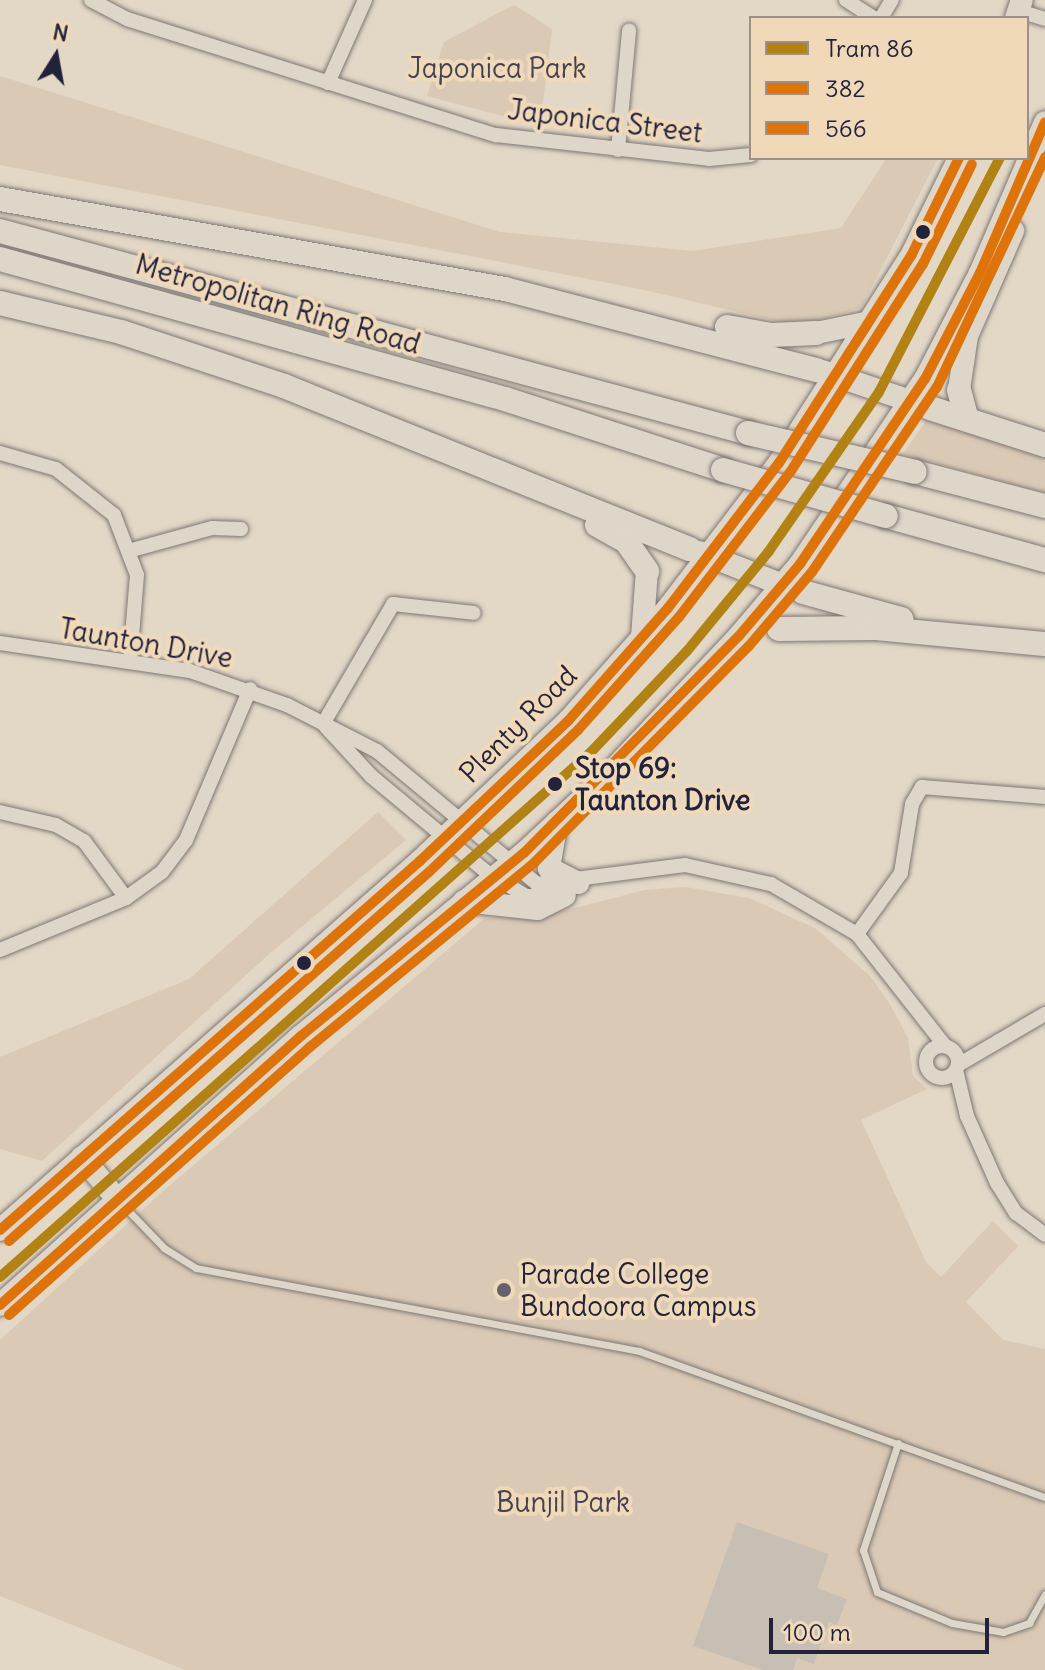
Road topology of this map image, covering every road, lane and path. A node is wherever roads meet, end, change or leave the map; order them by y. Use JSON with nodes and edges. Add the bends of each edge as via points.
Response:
{"nodes":[{"id":1,"x":91,"y":0,"type":"edge"},
{"id":2,"x":365,"y":0,"type":"edge"},
{"id":3,"x":846,"y":0,"type":"edge"},
{"id":4,"x":1019,"y":10,"type":"edge"},
{"id":5,"x":871,"y":16,"type":"edge"},
{"id":6,"x":1045,"y":19,"type":"edge"},
{"id":7,"x":629,"y":31,"type":"dead end"},
{"id":8,"x":328,"y":83,"type":"junction"},
{"id":9,"x":1045,"y":122,"type":"edge"},
{"id":10,"x":618,"y":150,"type":"junction"},
{"id":11,"x":749,"y":155,"type":"edge"},
{"id":12,"x":958,"y":160,"type":"edge"},
{"id":13,"x":1030,"y":160,"type":"junction"},
{"id":14,"x":0,"y":199,"type":"edge"},
{"id":15,"x":0,"y":231,"type":"edge"},
{"id":16,"x":0,"y":259,"type":"edge"},
{"id":17,"x":505,"y":289,"type":"junction"},
{"id":18,"x":0,"y":303,"type":"edge"},
{"id":19,"x":870,"y":322,"type":"junction"},
{"id":20,"x":816,"y":333,"type":"joint"},
{"id":21,"x":827,"y":373,"type":"junction"},
{"id":22,"x":959,"y":390,"type":"joint"},
{"id":23,"x":920,"y":404,"type":"junction"},
{"id":24,"x":967,"y":419,"type":"junction"},
{"id":25,"x":1045,"y":445,"type":"edge"},
{"id":26,"x":0,"y":453,"type":"edge"},
{"id":27,"x":529,"y":487,"type":"junction"},
{"id":28,"x":1045,"y":506,"type":"edge"},
{"id":29,"x":241,"y":529,"type":"dead end"},
{"id":30,"x":132,"y":550,"type":"junction"},
{"id":31,"x":700,"y":553,"type":"junction"},
{"id":32,"x":1045,"y":560,"type":"edge"},
{"id":33,"x":647,"y":571,"type":"joint"},
{"id":34,"x":792,"y":589,"type":"junction"},
{"id":35,"x":474,"y":613,"type":"dead end"},
{"id":36,"x":779,"y":629,"type":"joint"},
{"id":37,"x":739,"y":636,"type":"junction"},
{"id":38,"x":642,"y":637,"type":"junction"},
{"id":39,"x":0,"y":643,"type":"edge"},
{"id":40,"x":1045,"y":644,"type":"edge"},
{"id":41,"x":130,"y":661,"type":"junction"},
{"id":42,"x":250,"y":689,"type":"junction"},
{"id":43,"x":323,"y":724,"type":"junction"},
{"id":44,"x":1045,"y":797,"type":"edge"},
{"id":45,"x":0,"y":812,"type":"edge"},
{"id":46,"x":557,"y":822,"type":"junction"},
{"id":47,"x":446,"y":828,"type":"junction"},
{"id":48,"x":501,"y":871,"type":"junction"},
{"id":49,"x":572,"y":889,"type":"junction"},
{"id":50,"x":126,"y":898,"type":"junction"},
{"id":51,"x":464,"y":901,"type":"junction"},
{"id":52,"x":857,"y":934,"type":"junction"},
{"id":53,"x":0,"y":950,"type":"edge"},
{"id":54,"x":1045,"y":1014,"type":"edge"},
{"id":55,"x":920,"y":1017,"type":"junction"},
{"id":56,"x":1000,"y":1036,"type":"junction"},
{"id":57,"x":948,"y":1047,"type":"junction"},
{"id":58,"x":927,"y":1055,"type":"junction"},
{"id":59,"x":957,"y":1067,"type":"junction"},
{"id":60,"x":939,"y":1078,"type":"junction"},
{"id":61,"x":967,"y":1116,"type":"junction"},
{"id":62,"x":82,"y":1157,"type":"junction"},
{"id":63,"x":117,"y":1199,"type":"junction"},
{"id":64,"x":0,"y":1230,"type":"edge"},
{"id":65,"x":1045,"y":1235,"type":"edge"},
{"id":66,"x":0,"y":1305,"type":"edge"},
{"id":67,"x":898,"y":1443,"type":"junction"},
{"id":68,"x":1045,"y":1497,"type":"edge"},
{"id":69,"x":1045,"y":1594,"type":"edge"}],
"edges":[{"from":1,"to":8,"type":"street","name":"Japonica Street","via":[[127,19]]},
{"from":2,"to":8,"type":"street"},
{"from":3,"to":5,"type":"street"},
{"from":4,"to":6,"type":"street"},
{"from":7,"to":10,"type":"street"},
{"from":8,"to":10,"type":"street","name":"Japonica Street","via":[[496,135]]},
{"from":9,"to":13,"type":"highway"},
{"from":10,"to":11,"type":"street","name":"Japonica Street","via":[[709,159]]},
{"from":12,"to":19,"type":"highway","name":"Plenty Road","via":[[925,231]]},
{"from":13,"to":22,"type":"highway","via":[[1002,263],[967,336]]},
{"from":13,"to":23,"type":"highway"},
{"from":14,"to":17,"type":"highway"},
{"from":15,"to":28,"type":"highway","name":"Metropolitan Ring Road","bridge":true,"via":[[748,433]]},
{"from":16,"to":32,"type":"highway","name":"Metropolitan Ring Road","bridge":true,"via":[[505,399],[723,470]]},
{"from":17,"to":20,"type":"highway","via":[[596,297],[771,335]]},
{"from":17,"to":21,"type":"highway"},
{"from":18,"to":27,"type":"highway","via":[[202,357]]},
{"from":19,"to":20,"type":"highway"},
{"from":19,"to":21,"type":"highway","name":"Plenty Road"},
{"from":21,"to":23,"type":"highway"},
{"from":21,"to":31,"type":"highway","name":"Plenty Road"},
{"from":22,"to":24,"type":"highway"},
{"from":23,"to":24,"type":"highway"},
{"from":23,"to":34,"type":"highway"},
{"from":24,"to":25,"type":"highway"},
{"from":26,"to":30,"type":"street","via":[[79,481],[114,515]]},
{"from":27,"to":31,"type":"highway"},
{"from":27,"to":33,"type":"highway","via":[[626,541]]},
{"from":29,"to":30,"type":"street","via":[[212,528]]},
{"from":30,"to":41,"type":"street","via":[[138,595]]},
{"from":31,"to":34,"type":"highway"},
{"from":31,"to":38,"type":"highway","name":"Plenty Road"},
{"from":33,"to":38,"type":"highway"},
{"from":34,"to":37,"type":"highway"},
{"from":34,"to":40,"type":"highway","via":[[956,631]]},
{"from":35,"to":43,"type":"street","via":[[393,604]]},
{"from":36,"to":37,"type":"highway"},
{"from":36,"to":40,"type":"highway","via":[[875,628]]},
{"from":37,"to":46,"type":"highway"},
{"from":38,"to":47,"type":"highway","name":"Plenty Road","via":[[568,721]]},
{"from":39,"to":41,"type":"street","name":"Taunton Drive"},
{"from":41,"to":42,"type":"street","name":"Taunton Drive"},
{"from":42,"to":43,"type":"street","name":"Taunton Drive"},
{"from":42,"to":50,"type":"street","via":[[186,840],[162,872]]},
{"from":43,"to":47,"type":"street","name":"Taunton Drive","via":[[371,776]]},
{"from":43,"to":47,"type":"street","name":"Taunton Drive","via":[[377,751],[443,807]]},
{"from":44,"to":52,"type":"street","via":[[922,787],[912,804],[901,873]]},
{"from":45,"to":50,"type":"street","via":[[71,832],[97,853]]},
{"from":46,"to":48,"type":"highway"},
{"from":46,"to":49,"type":"highway","via":[[549,868]]},
{"from":47,"to":48,"type":"street"},
{"from":47,"to":48,"type":"street"},
{"from":47,"to":62,"type":"highway","name":"Plenty Road"},
{"from":48,"to":49,"type":"street"},
{"from":48,"to":51,"type":"highway"},
{"from":49,"to":51,"type":"highway","via":[[538,909]]},
{"from":49,"to":52,"type":"street","via":[[640,867],[719,871],[791,893]]},
{"from":50,"to":53,"type":"street"},
{"from":51,"to":63,"type":"highway"},
{"from":52,"to":55,"type":"street","via":[[891,970]]},
{"from":54,"to":56,"type":"street"},
{"from":55,"to":57,"type":"street"},
{"from":55,"to":58,"type":"street"},
{"from":56,"to":57,"type":"street"},
{"from":56,"to":59,"type":"street"},
{"from":57,"to":58,"type":"street"},
{"from":57,"to":59,"type":"street"},
{"from":58,"to":60,"type":"street","via":[[927,1069]]},
{"from":59,"to":60,"type":"street"},
{"from":59,"to":61,"type":"street"},
{"from":60,"to":61,"type":"street"},
{"from":61,"to":65,"type":"street","via":[[1006,1199]]},
{"from":62,"to":63,"type":"highway"},
{"from":62,"to":64,"type":"highway","name":"Plenty Road"},
{"from":63,"to":66,"type":"highway"},
{"from":63,"to":67,"type":"lane","via":[[164,1248],[205,1271],[621,1346]]},
{"from":67,"to":68,"type":"lane"},
{"from":67,"to":69,"type":"lane","via":[[863,1550],[877,1592],[901,1605],[995,1632],[1029,1623]]}]}
